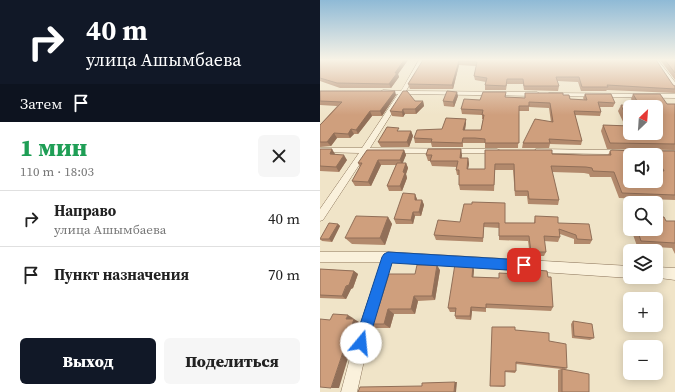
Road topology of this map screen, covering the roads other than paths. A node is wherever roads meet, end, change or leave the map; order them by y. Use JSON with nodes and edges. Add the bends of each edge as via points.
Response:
{"nodes":[{"id":1,"x":411,"y":78,"type":"edge"},
{"id":2,"x":668,"y":78,"type":"edge"},
{"id":3,"x":675,"y":87,"type":"edge"},
{"id":4,"x":380,"y":92,"type":"edge"},
{"id":5,"x":402,"y":93,"type":"junction"},
{"id":6,"x":675,"y":96,"type":"edge"},
{"id":7,"x":365,"y":149,"type":"junction"},
{"id":8,"x":320,"y":150,"type":"edge"},
{"id":9,"x":507,"y":151,"type":"edge"},
{"id":10,"x":530,"y":151,"type":"edge"},
{"id":11,"x":675,"y":153,"type":"edge"},
{"id":12,"x":320,"y":217,"type":"edge"},
{"id":13,"x":320,"y":257,"type":"edge"},
{"id":14,"x":388,"y":257,"type":"junction"},
{"id":15,"x":623,"y":272,"type":"edge"},
{"id":16,"x":663,"y":273,"type":"edge"},
{"id":17,"x":675,"y":274,"type":"edge"},
{"id":18,"x":349,"y":392,"type":"edge"}],
"edges":[{"from":1,"to":5,"type":"street"},
{"from":2,"to":3,"type":"street"},
{"from":4,"to":5,"type":"street"},
{"from":5,"to":6,"type":"street"},
{"from":5,"to":7,"type":"street"},
{"from":7,"to":8,"type":"street"},
{"from":7,"to":9,"type":"street"},
{"from":7,"to":12,"type":"street"},
{"from":10,"to":11,"type":"street"},
{"from":13,"to":14,"type":"street"},
{"from":14,"to":15,"type":"street"},
{"from":14,"to":18,"type":"street","via":[[361,343]]},
{"from":16,"to":17,"type":"street"}]}
